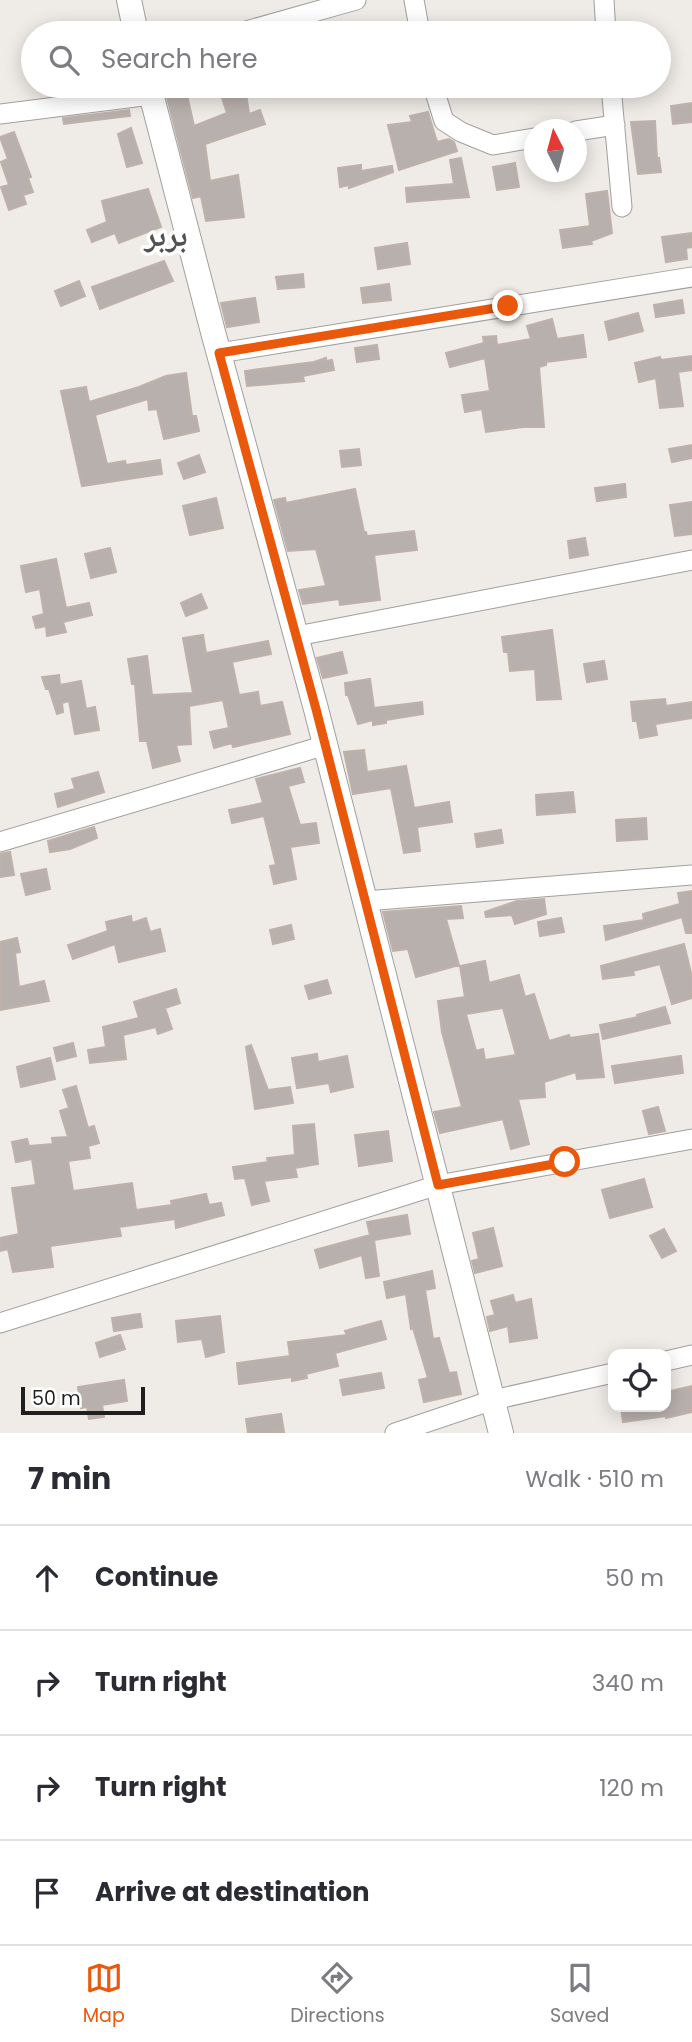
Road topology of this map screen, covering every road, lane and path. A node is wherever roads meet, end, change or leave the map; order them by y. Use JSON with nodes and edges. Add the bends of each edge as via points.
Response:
{"nodes":[{"id":1,"x":129,"y":0,"type":"edge"},
{"id":2,"x":356,"y":0,"type":"edge"},
{"id":3,"x":414,"y":0,"type":"edge"},
{"id":4,"x":604,"y":0,"type":"edge"},
{"id":5,"x":133,"y":21,"type":"edge"},
{"id":6,"x":282,"y":21,"type":"edge"},
{"id":7,"x":418,"y":21,"type":"edge"},
{"id":8,"x":606,"y":21,"type":"edge"},
{"id":9,"x":100,"y":98,"type":"edge"},
{"id":10,"x":152,"y":98,"type":"edge"},
{"id":11,"x":437,"y":98,"type":"edge"},
{"id":12,"x":612,"y":98,"type":"edge"},
{"id":13,"x":0,"y":114,"type":"edge"},
{"id":14,"x":615,"y":125,"type":"junction"},
{"id":15,"x":587,"y":129,"type":"edge"},
{"id":16,"x":524,"y":140,"type":"edge"},
{"id":17,"x":622,"y":207,"type":"dead end"},
{"id":18,"x":692,"y":277,"type":"edge"},
{"id":19,"x":219,"y":353,"type":"junction"},
{"id":20,"x":692,"y":560,"type":"edge"},
{"id":21,"x":297,"y":636,"type":"junction"},
{"id":22,"x":326,"y":745,"type":"junction"},
{"id":23,"x":0,"y":842,"type":"edge"},
{"id":24,"x":692,"y":875,"type":"edge"},
{"id":25,"x":365,"y":901,"type":"junction"},
{"id":26,"x":692,"y":1139,"type":"edge"},
{"id":27,"x":438,"y":1185,"type":"junction"},
{"id":28,"x":0,"y":1323,"type":"edge"},
{"id":29,"x":692,"y":1356,"type":"edge"},
{"id":30,"x":671,"y":1360,"type":"edge"},
{"id":31,"x":608,"y":1374,"type":"edge"},
{"id":32,"x":493,"y":1401,"type":"junction"},
{"id":33,"x":395,"y":1433,"type":"edge"},
{"id":34,"x":501,"y":1433,"type":"edge"}],
"edges":[{"from":1,"to":5,"type":"street"},
{"from":2,"to":6,"type":"street"},
{"from":3,"to":7,"type":"street"},
{"from":4,"to":8,"type":"street"},
{"from":9,"to":13,"type":"street"},
{"from":10,"to":19,"type":"street"},
{"from":11,"to":16,"type":"street","via":[[444,121],[461,132],[493,145]]},
{"from":12,"to":14,"type":"street"},
{"from":14,"to":15,"type":"street"},
{"from":14,"to":17,"type":"street"},
{"from":18,"to":19,"type":"street"},
{"from":19,"to":21,"type":"street"},
{"from":20,"to":21,"type":"street"},
{"from":21,"to":22,"type":"street"},
{"from":22,"to":23,"type":"street"},
{"from":22,"to":25,"type":"street"},
{"from":24,"to":25,"type":"street"},
{"from":25,"to":27,"type":"street"},
{"from":26,"to":27,"type":"street"},
{"from":27,"to":28,"type":"street"},
{"from":27,"to":32,"type":"street"},
{"from":29,"to":30,"type":"street"},
{"from":31,"to":32,"type":"street"},
{"from":32,"to":33,"type":"street"},
{"from":32,"to":34,"type":"street"}]}
